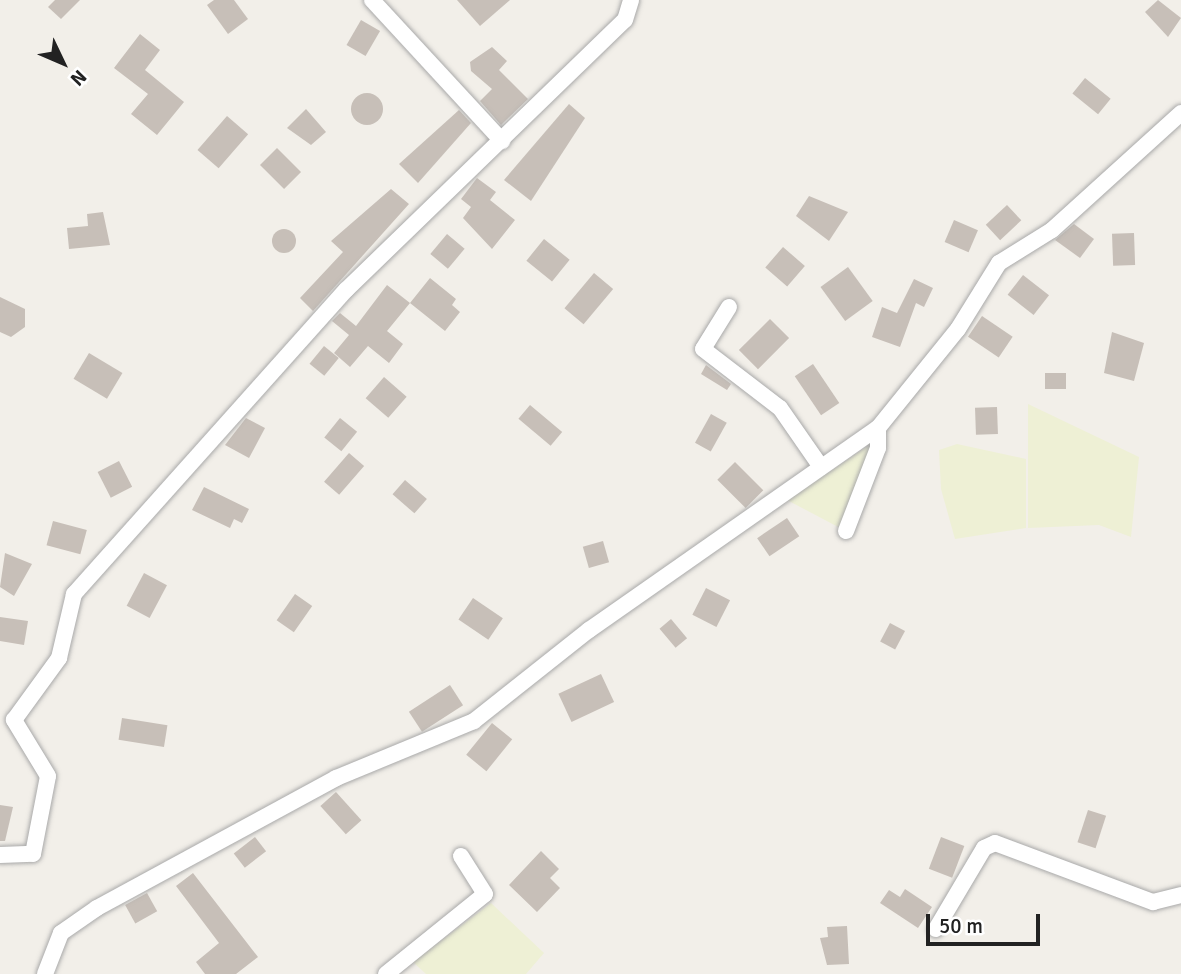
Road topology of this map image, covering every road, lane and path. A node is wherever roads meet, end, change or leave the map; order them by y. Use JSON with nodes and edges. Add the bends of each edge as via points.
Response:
{"nodes":[{"id":1,"x":372,"y":0,"type":"edge"},
{"id":2,"x":631,"y":0,"type":"edge"},
{"id":3,"x":1181,"y":113,"type":"edge"},
{"id":4,"x":502,"y":141,"type":"junction"},
{"id":5,"x":729,"y":307,"type":"dead end"},
{"id":6,"x":878,"y":428,"type":"junction"},
{"id":7,"x":821,"y":467,"type":"junction"},
{"id":8,"x":846,"y":531,"type":"dead end"},
{"id":9,"x":0,"y":855,"type":"edge"},
{"id":10,"x":461,"y":856,"type":"dead end"},
{"id":11,"x":1181,"y":895,"type":"edge"},
{"id":12,"x":936,"y":929,"type":"dead end"},
{"id":13,"x":45,"y":974,"type":"edge"},
{"id":14,"x":386,"y":974,"type":"edge"}],
"edges":[{"from":1,"to":4,"type":"street"},
{"from":2,"to":4,"type":"street","via":[[625,20]]},
{"from":3,"to":6,"type":"street","via":[[1052,230],[999,263],[958,329]]},
{"from":4,"to":9,"type":"street","via":[[346,290],[74,594],[59,658],[14,720],[48,776],[33,854]]},
{"from":5,"to":7,"type":"street","via":[[704,349],[771,398]]},
{"from":6,"to":7,"type":"street"},
{"from":6,"to":8,"type":"street","via":[[878,448]]},
{"from":7,"to":13,"type":"street","via":[[589,630],[474,721],[336,778],[97,908],[61,933]]},
{"from":10,"to":14,"type":"street","via":[[485,894]]},
{"from":11,"to":12,"type":"street","via":[[1153,902],[995,843],[985,848]]}]}
